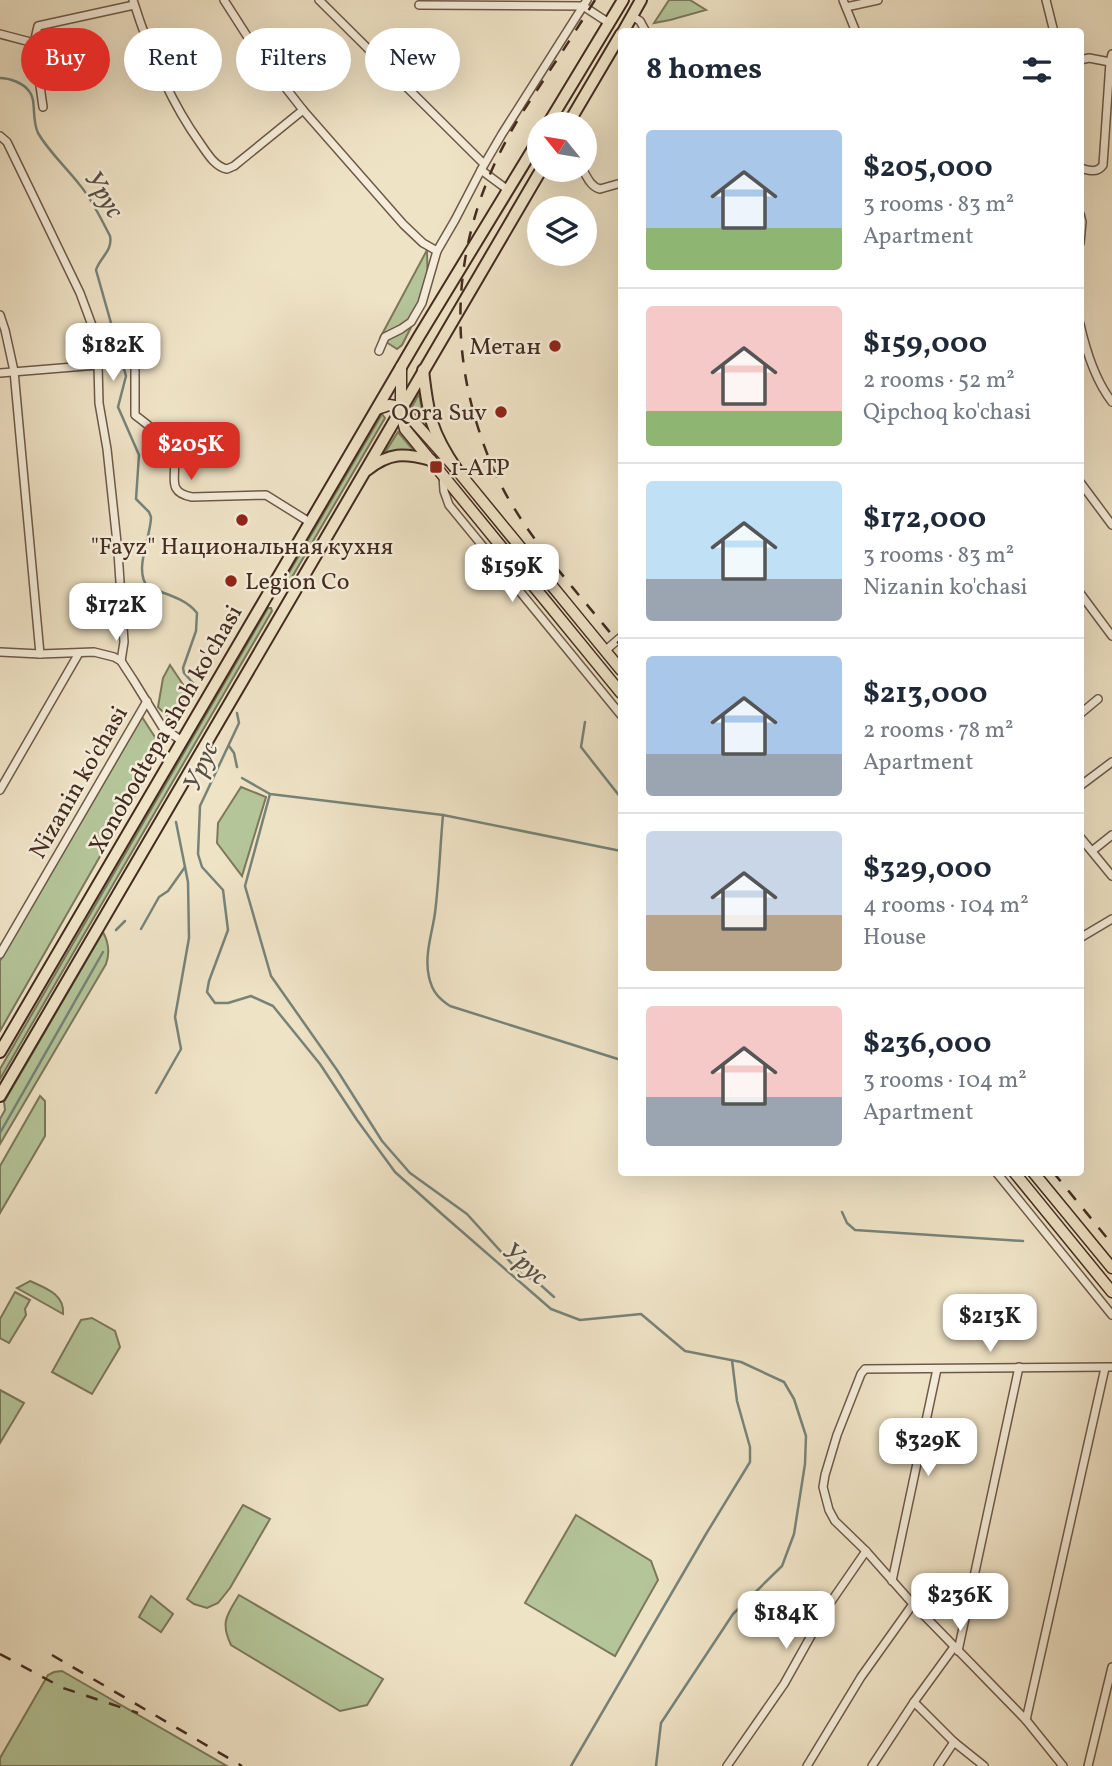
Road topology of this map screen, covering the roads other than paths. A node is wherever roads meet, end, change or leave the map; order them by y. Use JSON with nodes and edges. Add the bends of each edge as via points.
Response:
{"nodes":[{"id":1,"x":224,"y":0,"type":"edge"},
{"id":2,"x":319,"y":0,"type":"edge"},
{"id":3,"x":623,"y":0,"type":"edge"},
{"id":4,"x":641,"y":0,"type":"edge"},
{"id":5,"x":878,"y":0,"type":"edge"},
{"id":6,"x":1046,"y":0,"type":"edge"},
{"id":7,"x":134,"y":2,"type":"edge"},
{"id":8,"x":585,"y":3,"type":"edge"},
{"id":9,"x":845,"y":3,"type":"edge"},
{"id":10,"x":419,"y":5,"type":"dead end"},
{"id":11,"x":632,"y":16,"type":"junction"},
{"id":12,"x":610,"y":23,"type":"junction"},
{"id":13,"x":38,"y":28,"type":"edge"},
{"id":14,"x":625,"y":28,"type":"edge"},
{"id":15,"x":644,"y":28,"type":"edge"},
{"id":16,"x":854,"y":28,"type":"edge"},
{"id":17,"x":1053,"y":28,"type":"edge"},
{"id":18,"x":0,"y":34,"type":"edge"},
{"id":19,"x":21,"y":40,"type":"edge"},
{"id":20,"x":618,"y":40,"type":"edge"},
{"id":21,"x":1112,"y":54,"type":"edge"},
{"id":22,"x":1084,"y":59,"type":"edge"},
{"id":23,"x":1110,"y":62,"type":"junction"},
{"id":24,"x":41,"y":91,"type":"edge"},
{"id":25,"x":43,"y":107,"type":"dead end"},
{"id":26,"x":303,"y":110,"type":"junction"},
{"id":27,"x":555,"y":112,"type":"edge"},
{"id":28,"x":575,"y":112,"type":"edge"},
{"id":29,"x":0,"y":136,"type":"edge"},
{"id":30,"x":527,"y":159,"type":"edge"},
{"id":31,"x":482,"y":167,"type":"junction"},
{"id":32,"x":1084,"y":169,"type":"edge"},
{"id":33,"x":534,"y":182,"type":"edge"},
{"id":34,"x":591,"y":182,"type":"edge"},
{"id":35,"x":618,"y":184,"type":"edge"},
{"id":36,"x":508,"y":190,"type":"junction"},
{"id":37,"x":437,"y":251,"type":"junction"},
{"id":38,"x":0,"y":315,"type":"edge"},
{"id":39,"x":1084,"y":345,"type":"edge"},
{"id":40,"x":379,"y":351,"type":"dead end"},
{"id":41,"x":135,"y":363,"type":"dead end"},
{"id":42,"x":98,"y":365,"type":"junction"},
{"id":43,"x":401,"y":366,"type":"junction"},
{"id":44,"x":14,"y":371,"type":"junction"},
{"id":45,"x":0,"y":373,"type":"edge"},
{"id":46,"x":421,"y":374,"type":"junction"},
{"id":47,"x":1112,"y":402,"type":"edge"},
{"id":48,"x":401,"y":407,"type":"junction"},
{"id":49,"x":377,"y":409,"type":"junction"},
{"id":50,"x":431,"y":460,"type":"junction"},
{"id":51,"x":457,"y":470,"type":"junction"},
{"id":52,"x":443,"y":475,"type":"junction"},
{"id":53,"x":360,"y":477,"type":"junction"},
{"id":54,"x":1084,"y":488,"type":"edge"},
{"id":55,"x":311,"y":523,"type":"junction"},
{"id":56,"x":1112,"y":526,"type":"edge"},
{"id":57,"x":266,"y":598,"type":"junction"},
{"id":58,"x":1084,"y":598,"type":"edge"},
{"id":59,"x":283,"y":609,"type":"junction"},
{"id":60,"x":1112,"y":636,"type":"edge"},
{"id":61,"x":596,"y":639,"type":"junction"},
{"id":62,"x":618,"y":640,"type":"edge"},
{"id":63,"x":585,"y":649,"type":"junction"},
{"id":64,"x":606,"y":650,"type":"junction"},
{"id":65,"x":0,"y":652,"type":"edge"},
{"id":66,"x":79,"y":653,"type":"junction"},
{"id":67,"x":40,"y":654,"type":"junction"},
{"id":68,"x":121,"y":661,"type":"junction"},
{"id":69,"x":618,"y":666,"type":"edge"},
{"id":70,"x":618,"y":689,"type":"edge"},
{"id":71,"x":1098,"y":699,"type":"dead end"},
{"id":72,"x":147,"y":701,"type":"junction"},
{"id":73,"x":618,"y":711,"type":"edge"},
{"id":74,"x":1084,"y":711,"type":"edge"},
{"id":75,"x":182,"y":741,"type":"junction"},
{"id":76,"x":1112,"y":762,"type":"edge"},
{"id":77,"x":1084,"y":783,"type":"edge"},
{"id":78,"x":0,"y":790,"type":"edge"},
{"id":79,"x":1112,"y":835,"type":"edge"},
{"id":80,"x":1084,"y":841,"type":"edge"},
{"id":81,"x":1092,"y":851,"type":"junction"},
{"id":82,"x":1112,"y":876,"type":"edge"},
{"id":83,"x":1112,"y":919,"type":"edge"},
{"id":84,"x":1084,"y":934,"type":"edge"},
{"id":85,"x":0,"y":954,"type":"edge"},
{"id":86,"x":0,"y":1052,"type":"edge"},
{"id":87,"x":0,"y":1096,"type":"edge"},
{"id":88,"x":999,"y":1176,"type":"edge"},
{"id":89,"x":1017,"y":1176,"type":"edge"},
{"id":90,"x":1036,"y":1176,"type":"edge"},
{"id":91,"x":1112,"y":1268,"type":"edge"},
{"id":92,"x":1112,"y":1292,"type":"edge"},
{"id":93,"x":1112,"y":1314,"type":"edge"},
{"id":94,"x":1019,"y":1367,"type":"junction"},
{"id":95,"x":1109,"y":1367,"type":"edge"},
{"id":96,"x":937,"y":1369,"type":"junction"},
{"id":97,"x":866,"y":1551,"type":"junction"},
{"id":98,"x":892,"y":1581,"type":"junction"},
{"id":99,"x":913,"y":1604,"type":"junction"},
{"id":100,"x":956,"y":1649,"type":"junction"},
{"id":101,"x":1112,"y":1667,"type":"edge"},
{"id":102,"x":914,"y":1702,"type":"junction"},
{"id":103,"x":1026,"y":1720,"type":"junction"},
{"id":104,"x":954,"y":1742,"type":"junction"},
{"id":105,"x":727,"y":1766,"type":"edge"},
{"id":106,"x":807,"y":1766,"type":"edge"},
{"id":107,"x":872,"y":1766,"type":"edge"},
{"id":108,"x":938,"y":1766,"type":"edge"},
{"id":109,"x":984,"y":1766,"type":"edge"},
{"id":110,"x":1063,"y":1766,"type":"edge"},
{"id":111,"x":1088,"y":1766,"type":"edge"}],
"edges":[{"from":1,"to":26,"type":"street"},
{"from":2,"to":31,"type":"street"},
{"from":3,"to":12,"type":"highway"},
{"from":4,"to":11,"type":"highway"},
{"from":5,"to":9,"type":"street"},
{"from":6,"to":17,"type":"street"},
{"from":7,"to":13,"type":"street"},
{"from":7,"to":26,"type":"street","via":[[172,98],[219,167],[234,166]]},
{"from":8,"to":10,"type":"street"},
{"from":8,"to":12,"type":"street"},
{"from":8,"to":31,"type":"street"},
{"from":9,"to":16,"type":"street"},
{"from":11,"to":14,"type":"highway"},
{"from":11,"to":15,"type":"street"},
{"from":12,"to":27,"type":"highway"},
{"from":18,"to":19,"type":"street"},
{"from":20,"to":28,"type":"highway"},
{"from":21,"to":23,"type":"street"},
{"from":22,"to":23,"type":"street"},
{"from":23,"to":32,"type":"street","via":[[1102,166],[1096,171]]},
{"from":24,"to":25,"type":"street"},
{"from":26,"to":37,"type":"street","via":[[385,205]]},
{"from":29,"to":42,"type":"street","via":[[8,142],[80,293],[93,328]]},
{"from":30,"to":36,"type":"highway","name":"Xonobodtepa shoh ko'chasi"},
{"from":31,"to":36,"type":"street"},
{"from":31,"to":37,"type":"street"},
{"from":33,"to":46,"type":"highway","name":"Xonobodtepa shoh ko'chasi"},
{"from":34,"to":35,"type":"street","via":[[600,189]]},
{"from":36,"to":43,"type":"highway","name":"Xonobodtepa shoh ko'chasi"},
{"from":37,"to":40,"type":"street","via":[[422,303],[411,322],[386,337]]},
{"from":38,"to":44,"type":"street"},
{"from":39,"to":47,"type":"street"},
{"from":41,"to":55,"type":"street","via":[[135,415],[158,434],[174,457],[177,490],[186,496],[266,495]]},
{"from":42,"to":44,"type":"street"},
{"from":42,"to":68,"type":"street","via":[[118,552],[124,642]]},
{"from":43,"to":46,"type":"main road"},
{"from":43,"to":48,"type":"main road"},
{"from":43,"to":49,"type":"highway","name":"Xonobodtepa shoh ko'chasi"},
{"from":44,"to":45,"type":"street"},
{"from":44,"to":67,"type":"street"},
{"from":46,"to":48,"type":"highway","name":"Xonobodtepa shoh ko'chasi"},
{"from":46,"to":51,"type":"highway","via":[[433,427]]},
{"from":48,"to":49,"type":"main road"},
{"from":48,"to":50,"type":"main road","via":[[405,429]]},
{"from":48,"to":51,"type":"main road"},
{"from":48,"to":53,"type":"highway","name":"Xonobodtepa shoh ko'chasi"},
{"from":49,"to":55,"type":"highway","name":"Xonobodtepa shoh ko'chasi"},
{"from":50,"to":52,"type":"main road"},
{"from":50,"to":53,"type":"highway","via":[[407,454],[390,456]]},
{"from":51,"to":61,"type":"main road"},
{"from":52,"to":63,"type":"main road"},
{"from":52,"to":73,"type":"street","via":[[449,505]]},
{"from":53,"to":59,"type":"highway","name":"Xonobodtepa shoh ko'chasi"},
{"from":54,"to":56,"type":"street"},
{"from":55,"to":57,"type":"highway","name":"Xonobodtepa shoh ko'chasi"},
{"from":57,"to":59,"type":"highway","via":[[278,598]]},
{"from":57,"to":75,"type":"highway","name":"Xonobodtepa shoh ko'chasi"},
{"from":58,"to":60,"type":"street"},
{"from":59,"to":87,"type":"highway","name":"Xonobodtepa shoh ko'chasi"},
{"from":61,"to":63,"type":"main road"},
{"from":61,"to":64,"type":"main road"},
{"from":62,"to":64,"type":"street"},
{"from":63,"to":70,"type":"main road"},
{"from":64,"to":69,"type":"main road"},
{"from":65,"to":67,"type":"street"},
{"from":66,"to":67,"type":"street"},
{"from":66,"to":68,"type":"street","via":[[100,652]]},
{"from":66,"to":78,"type":"street"},
{"from":68,"to":72,"type":"street"},
{"from":71,"to":74,"type":"street"},
{"from":72,"to":75,"type":"street","via":[[163,728]]},
{"from":72,"to":85,"type":"street","name":"Nizanin ko'chasi"},
{"from":75,"to":86,"type":"highway","name":"Xonobodtepa shoh ko'chasi"},
{"from":76,"to":77,"type":"street"},
{"from":79,"to":81,"type":"street"},
{"from":80,"to":81,"type":"street"},
{"from":81,"to":82,"type":"street"},
{"from":83,"to":84,"type":"street"},
{"from":88,"to":93,"type":"street"},
{"from":89,"to":92,"type":"main road"},
{"from":90,"to":91,"type":"main road"},
{"from":94,"to":95,"type":"street"},
{"from":94,"to":96,"type":"street"},
{"from":94,"to":100,"type":"street"},
{"from":95,"to":103,"type":"street"},
{"from":96,"to":97,"type":"street","via":[[865,1369],[841,1424],[824,1475],[825,1499],[835,1521]]},
{"from":96,"to":98,"type":"street"},
{"from":97,"to":98,"type":"street"},
{"from":97,"to":105,"type":"street"},
{"from":98,"to":99,"type":"street"},
{"from":99,"to":100,"type":"street"},
{"from":99,"to":106,"type":"street","via":[[861,1677]]},
{"from":100,"to":102,"type":"street"},
{"from":100,"to":103,"type":"street"},
{"from":101,"to":111,"type":"street"},
{"from":102,"to":104,"type":"street"},
{"from":102,"to":107,"type":"street"},
{"from":103,"to":110,"type":"street"},
{"from":104,"to":108,"type":"street"},
{"from":104,"to":109,"type":"street"}]}
